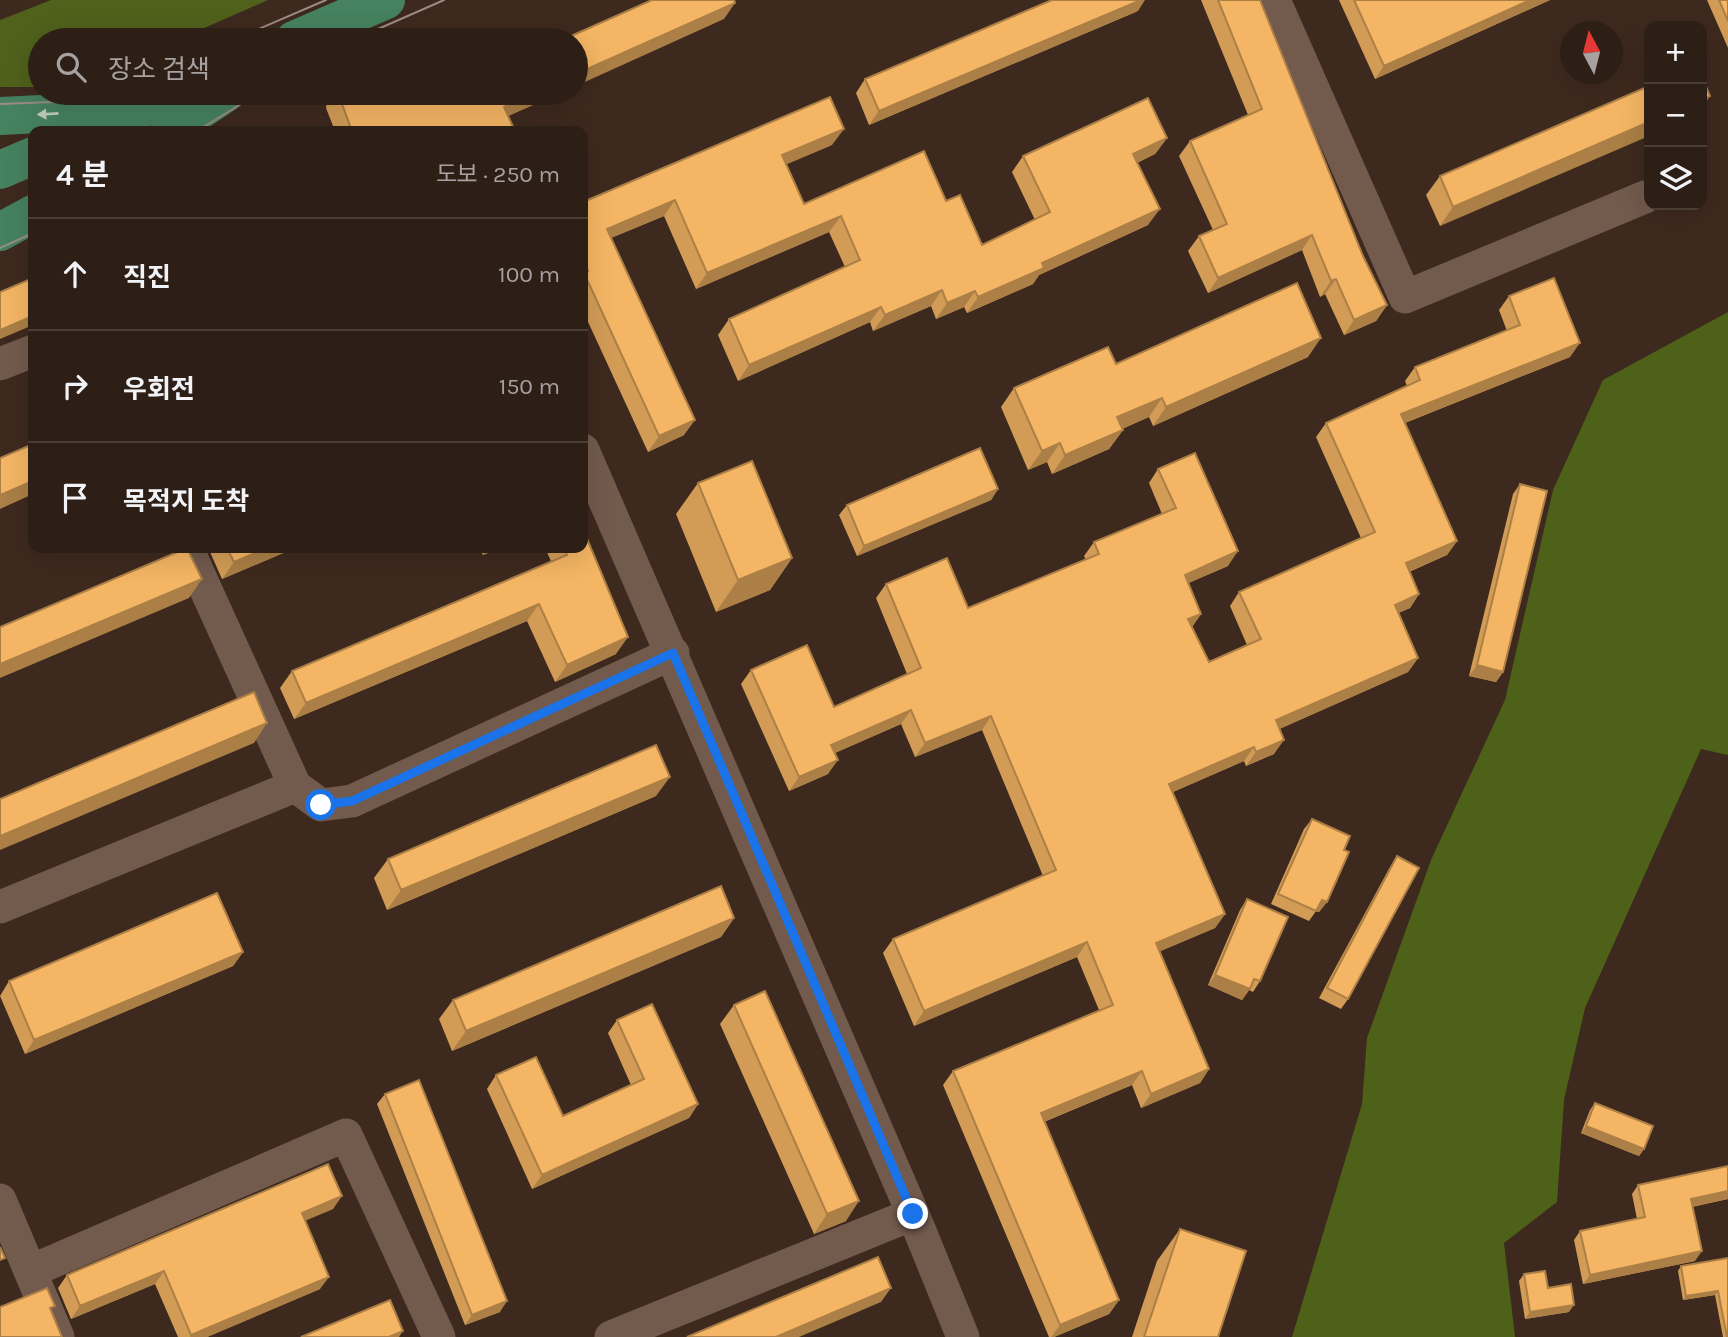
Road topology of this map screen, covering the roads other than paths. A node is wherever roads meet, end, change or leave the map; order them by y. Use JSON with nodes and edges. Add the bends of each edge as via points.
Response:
{"nodes":[{"id":1,"x":386,"y":0,"type":"edge"},
{"id":2,"x":1274,"y":0,"type":"edge"},
{"id":3,"x":324,"y":28,"type":"edge"},
{"id":4,"x":167,"y":105,"type":"edge"},
{"id":5,"x":194,"y":105,"type":"edge"},
{"id":6,"x":0,"y":117,"type":"edge"},
{"id":7,"x":155,"y":120,"type":"edge"},
{"id":8,"x":120,"y":126,"type":"edge"},
{"id":9,"x":28,"y":158,"type":"edge"},
{"id":10,"x":0,"y":170,"type":"edge"},
{"id":11,"x":1644,"y":197,"type":"edge"},
{"id":12,"x":28,"y":217,"type":"edge"},
{"id":13,"x":0,"y":232,"type":"edge"},
{"id":14,"x":28,"y":353,"type":"edge"},
{"id":15,"x":0,"y":364,"type":"edge"},
{"id":16,"x":588,"y":461,"type":"edge"},
{"id":17,"x":189,"y":553,"type":"edge"},
{"id":18,"x":673,"y":653,"type":"junction"},
{"id":19,"x":295,"y":786,"type":"junction"},
{"id":20,"x":0,"y":907,"type":"edge"},
{"id":21,"x":0,"y":1200,"type":"edge"},
{"id":22,"x":913,"y":1214,"type":"junction"},
{"id":23,"x":31,"y":1271,"type":"junction"},
{"id":24,"x":58,"y":1337,"type":"edge"},
{"id":25,"x":439,"y":1337,"type":"edge"},
{"id":26,"x":611,"y":1337,"type":"edge"},
{"id":27,"x":962,"y":1337,"type":"edge"}],
"edges":[{"from":1,"to":3,"type":"main road"},
{"from":2,"to":11,"type":"street","via":[[1405,298]]},
{"from":4,"to":7,"type":"main road"},
{"from":5,"to":7,"type":"main road"},
{"from":7,"to":6,"type":"main road","one_way":true},
{"from":7,"to":8,"type":"main road"},
{"from":9,"to":10,"type":"main road"},
{"from":12,"to":13,"type":"main road"},
{"from":14,"to":15,"type":"street"},
{"from":16,"to":18,"type":"street"},
{"from":17,"to":19,"type":"street"},
{"from":18,"to":19,"type":"street","via":[[352,801],[321,805]]},
{"from":18,"to":22,"type":"street"},
{"from":19,"to":20,"type":"street"},
{"from":21,"to":23,"type":"street"},
{"from":22,"to":26,"type":"street"},
{"from":22,"to":27,"type":"street"},
{"from":23,"to":24,"type":"street"},
{"from":23,"to":25,"type":"street","via":[[346,1135]]}]}
